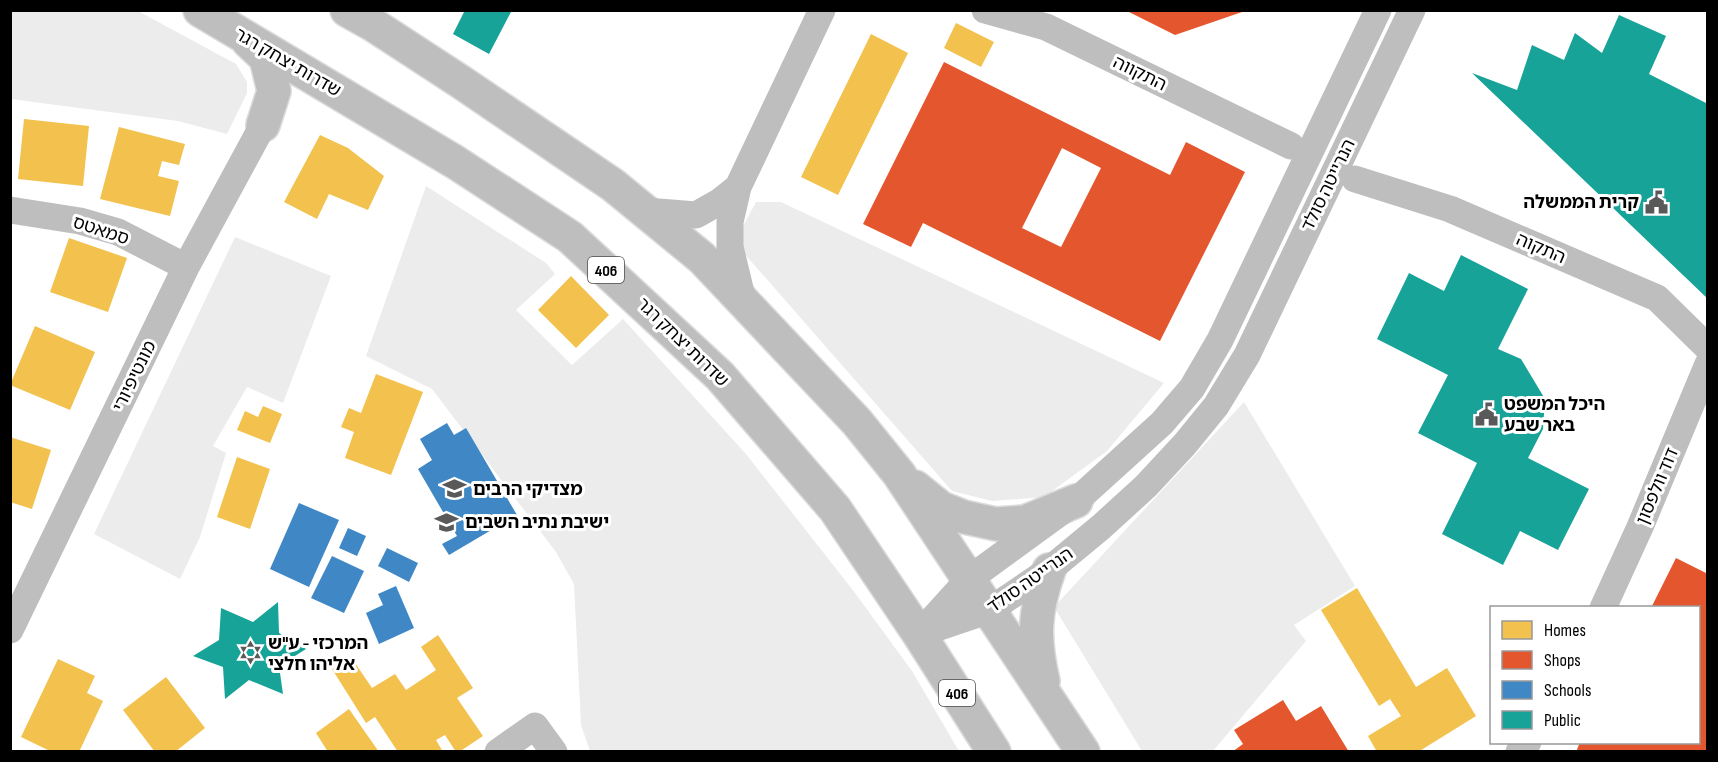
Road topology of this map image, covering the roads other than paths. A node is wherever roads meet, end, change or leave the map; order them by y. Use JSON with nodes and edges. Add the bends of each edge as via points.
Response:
{"nodes":[{"id":1,"x":200,"y":10,"type":"edge"},
{"id":2,"x":347,"y":10,"type":"edge"},
{"id":3,"x":822,"y":10,"type":"edge"},
{"id":4,"x":985,"y":10,"type":"edge"},
{"id":5,"x":1378,"y":10,"type":"edge"},
{"id":6,"x":1412,"y":10,"type":"edge"},
{"id":7,"x":242,"y":35,"type":"junction"},
{"id":8,"x":327,"y":85,"type":"junction"},
{"id":9,"x":263,"y":125,"type":"junction"},
{"id":10,"x":1291,"y":146,"type":"dead end"},
{"id":11,"x":1356,"y":179,"type":"dead end"},
{"id":12,"x":738,"y":187,"type":"junction"},
{"id":13,"x":10,"y":210,"type":"edge"},
{"id":14,"x":646,"y":211,"type":"junction"},
{"id":15,"x":186,"y":267,"type":"junction"},
{"id":16,"x":743,"y":301,"type":"junction"},
{"id":17,"x":1707,"y":348,"type":"edge"},
{"id":18,"x":1707,"y":364,"type":"edge"},
{"id":19,"x":899,"y":474,"type":"junction"},
{"id":20,"x":1076,"y":501,"type":"junction"},
{"id":21,"x":1048,"y":570,"type":"junction"},
{"id":22,"x":969,"y":579,"type":"junction"},
{"id":23,"x":1604,"y":606,"type":"edge"},
{"id":24,"x":990,"y":610,"type":"junction"},
{"id":25,"x":10,"y":630,"type":"edge"},
{"id":26,"x":919,"y":634,"type":"junction"},
{"id":27,"x":1047,"y":695,"type":"junction"},
{"id":28,"x":498,"y":752,"type":"edge"},
{"id":29,"x":554,"y":752,"type":"edge"},
{"id":30,"x":994,"y":752,"type":"edge"},
{"id":31,"x":1083,"y":752,"type":"edge"}],
"edges":[{"from":1,"to":7,"type":"main road","name":"שדרות יצחק רגר","number":"406"},
{"from":2,"to":14,"type":"main road","via":[[461,82]]},
{"from":3,"to":12,"type":"street"},
{"from":4,"to":10,"type":"street","name":"התקווה","via":[[1046,27]]},
{"from":5,"to":20,"type":"street","name":"הנרייטה סולד","via":[[1220,340],[1192,388],[1162,423]]},
{"from":6,"to":21,"type":"street","name":"הנרייטה סולד","via":[[1247,355],[1216,406],[1146,486]]},
{"from":7,"to":8,"type":"main road","name":"שדרות יצחק רגר","number":"406"},
{"from":7,"to":9,"type":"main road","via":[[266,58],[274,91]]},
{"from":8,"to":9,"type":"main road","via":[[295,93]]},
{"from":8,"to":26,"type":"main road","name":"שדרות יצחק רגר","number":"406","via":[[570,237],[720,376],[835,508]]},
{"from":9,"to":15,"type":"street","name":"מונטיפיורי"},
{"from":11,"to":17,"type":"street","name":"התקוה","via":[[1450,209],[1657,298]]},
{"from":12,"to":14,"type":"street","via":[[696,215]]},
{"from":12,"to":16,"type":"street","via":[[730,222],[730,247]]},
{"from":13,"to":15,"type":"street","name":"סמאטס","via":[[80,221],[118,232]]},
{"from":14,"to":16,"type":"main road","via":[[702,258]]},
{"from":15,"to":25,"type":"street","name":"מונטיפיורי"},
{"from":16,"to":19,"type":"main road","via":[[857,422]]},
{"from":18,"to":23,"type":"street","name":"דוד וולפסון"},
{"from":19,"to":20,"type":"main road","via":[[941,508],[996,524],[1025,522]]},
{"from":19,"to":22,"type":"main road"},
{"from":20,"to":22,"type":"street","name":"הנרייטה סולד"},
{"from":21,"to":24,"type":"street","name":"הנרייטה סולד"},
{"from":21,"to":27,"type":"main road","via":[[1036,621],[1036,653]]},
{"from":22,"to":24,"type":"main road"},
{"from":22,"to":26,"type":"street","name":"הנרייטה סולד"},
{"from":24,"to":26,"type":"street","name":"הנרייטה סולד"},
{"from":24,"to":27,"type":"main road"},
{"from":26,"to":30,"type":"main road","name":"שדרות יצחק רגר","number":"406"},
{"from":27,"to":31,"type":"main road"},
{"from":28,"to":29,"type":"street","via":[[535,726]]}]}
